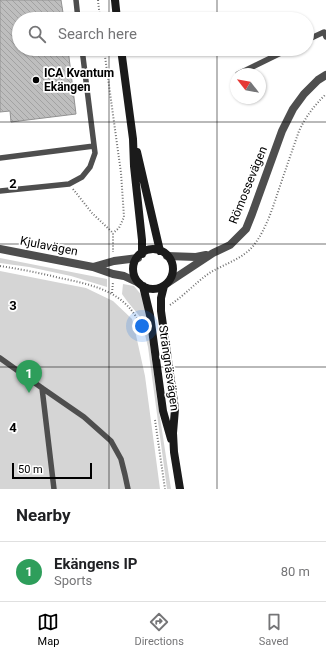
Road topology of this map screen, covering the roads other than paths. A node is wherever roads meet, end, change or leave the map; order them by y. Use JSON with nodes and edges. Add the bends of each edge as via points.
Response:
{"nodes":[{"id":1,"x":76,"y":0,"type":"edge"},
{"id":2,"x":115,"y":0,"type":"edge"},
{"id":3,"x":77,"y":12,"type":"edge"},
{"id":4,"x":116,"y":12,"type":"edge"},
{"id":5,"x":314,"y":37,"type":"edge"},
{"id":6,"x":326,"y":37,"type":"edge"},
{"id":7,"x":83,"y":56,"type":"edge"},
{"id":8,"x":122,"y":56,"type":"edge"},
{"id":9,"x":274,"y":56,"type":"edge"},
{"id":10,"x":250,"y":68,"type":"edge"},
{"id":11,"x":326,"y":75,"type":"edge"},
{"id":12,"x":133,"y":139,"type":"junction"},
{"id":13,"x":94,"y":146,"type":"junction"},
{"id":14,"x":0,"y":158,"type":"edge"},
{"id":15,"x":0,"y":191,"type":"edge"},
{"id":16,"x":0,"y":248,"type":"edge"},
{"id":17,"x":160,"y":251,"type":"junction"},
{"id":18,"x":213,"y":253,"type":"junction"},
{"id":19,"x":140,"y":256,"type":"junction"},
{"id":20,"x":168,"y":256,"type":"junction"},
{"id":21,"x":93,"y":267,"type":"junction"},
{"id":22,"x":166,"y":284,"type":"junction"},
{"id":23,"x":141,"y":285,"type":"junction"},
{"id":24,"x":0,"y":358,"type":"edge"},
{"id":25,"x":42,"y":388,"type":"junction"},
{"id":26,"x":174,"y":452,"type":"junction"},
{"id":27,"x":54,"y":489,"type":"edge"},
{"id":28,"x":128,"y":489,"type":"edge"},
{"id":29,"x":180,"y":489,"type":"edge"}],
"edges":[{"from":1,"to":3,"type":"lane"},
{"from":2,"to":4,"type":"main road"},
{"from":5,"to":6,"type":"lane","via":[[324,32]]},
{"from":7,"to":13,"type":"lane"},
{"from":8,"to":12,"type":"main road"},
{"from":9,"to":10,"type":"lane"},
{"from":11,"to":18,"type":"street","name":"Römossevägen","via":[[304,94],[293,109],[282,131],[246,229],[230,245]]},
{"from":12,"to":17,"type":"main road"},
{"from":12,"to":19,"type":"main road","via":[[142,240]]},
{"from":13,"to":14,"type":"lane"},
{"from":13,"to":15,"type":"lane","via":[[90,167],[82,177],[69,184]]},
{"from":16,"to":21,"type":"street","name":"Kjulavägen"},
{"from":17,"to":19,"type":"main road","via":[[147,251]]},
{"from":17,"to":20,"type":"main road"},
{"from":18,"to":20,"type":"street","via":[[196,257]]},
{"from":18,"to":22,"type":"street","name":"Römossevägen"},
{"from":19,"to":21,"type":"street","name":"Kjulavägen"},
{"from":19,"to":23,"type":"main road","via":[[134,267],[135,278]]},
{"from":20,"to":22,"type":"main road","via":[[173,271]]},
{"from":21,"to":23,"type":"street","name":"Kjulavägen","via":[[124,276]]},
{"from":22,"to":23,"type":"main road","via":[[158,289]]},
{"from":22,"to":26,"type":"main road","name":"Strängnäsvägen","via":[[161,298],[161,311],[175,409]]},
{"from":23,"to":26,"type":"main road","name":"Strängnäsvägen","via":[[150,315],[163,411]]},
{"from":24,"to":25,"type":"lane"},
{"from":25,"to":27,"type":"lane"},
{"from":25,"to":28,"type":"lane","via":[[111,441],[121,460]]},
{"from":26,"to":29,"type":"main road","name":"Strängnäsvägen"}]}
